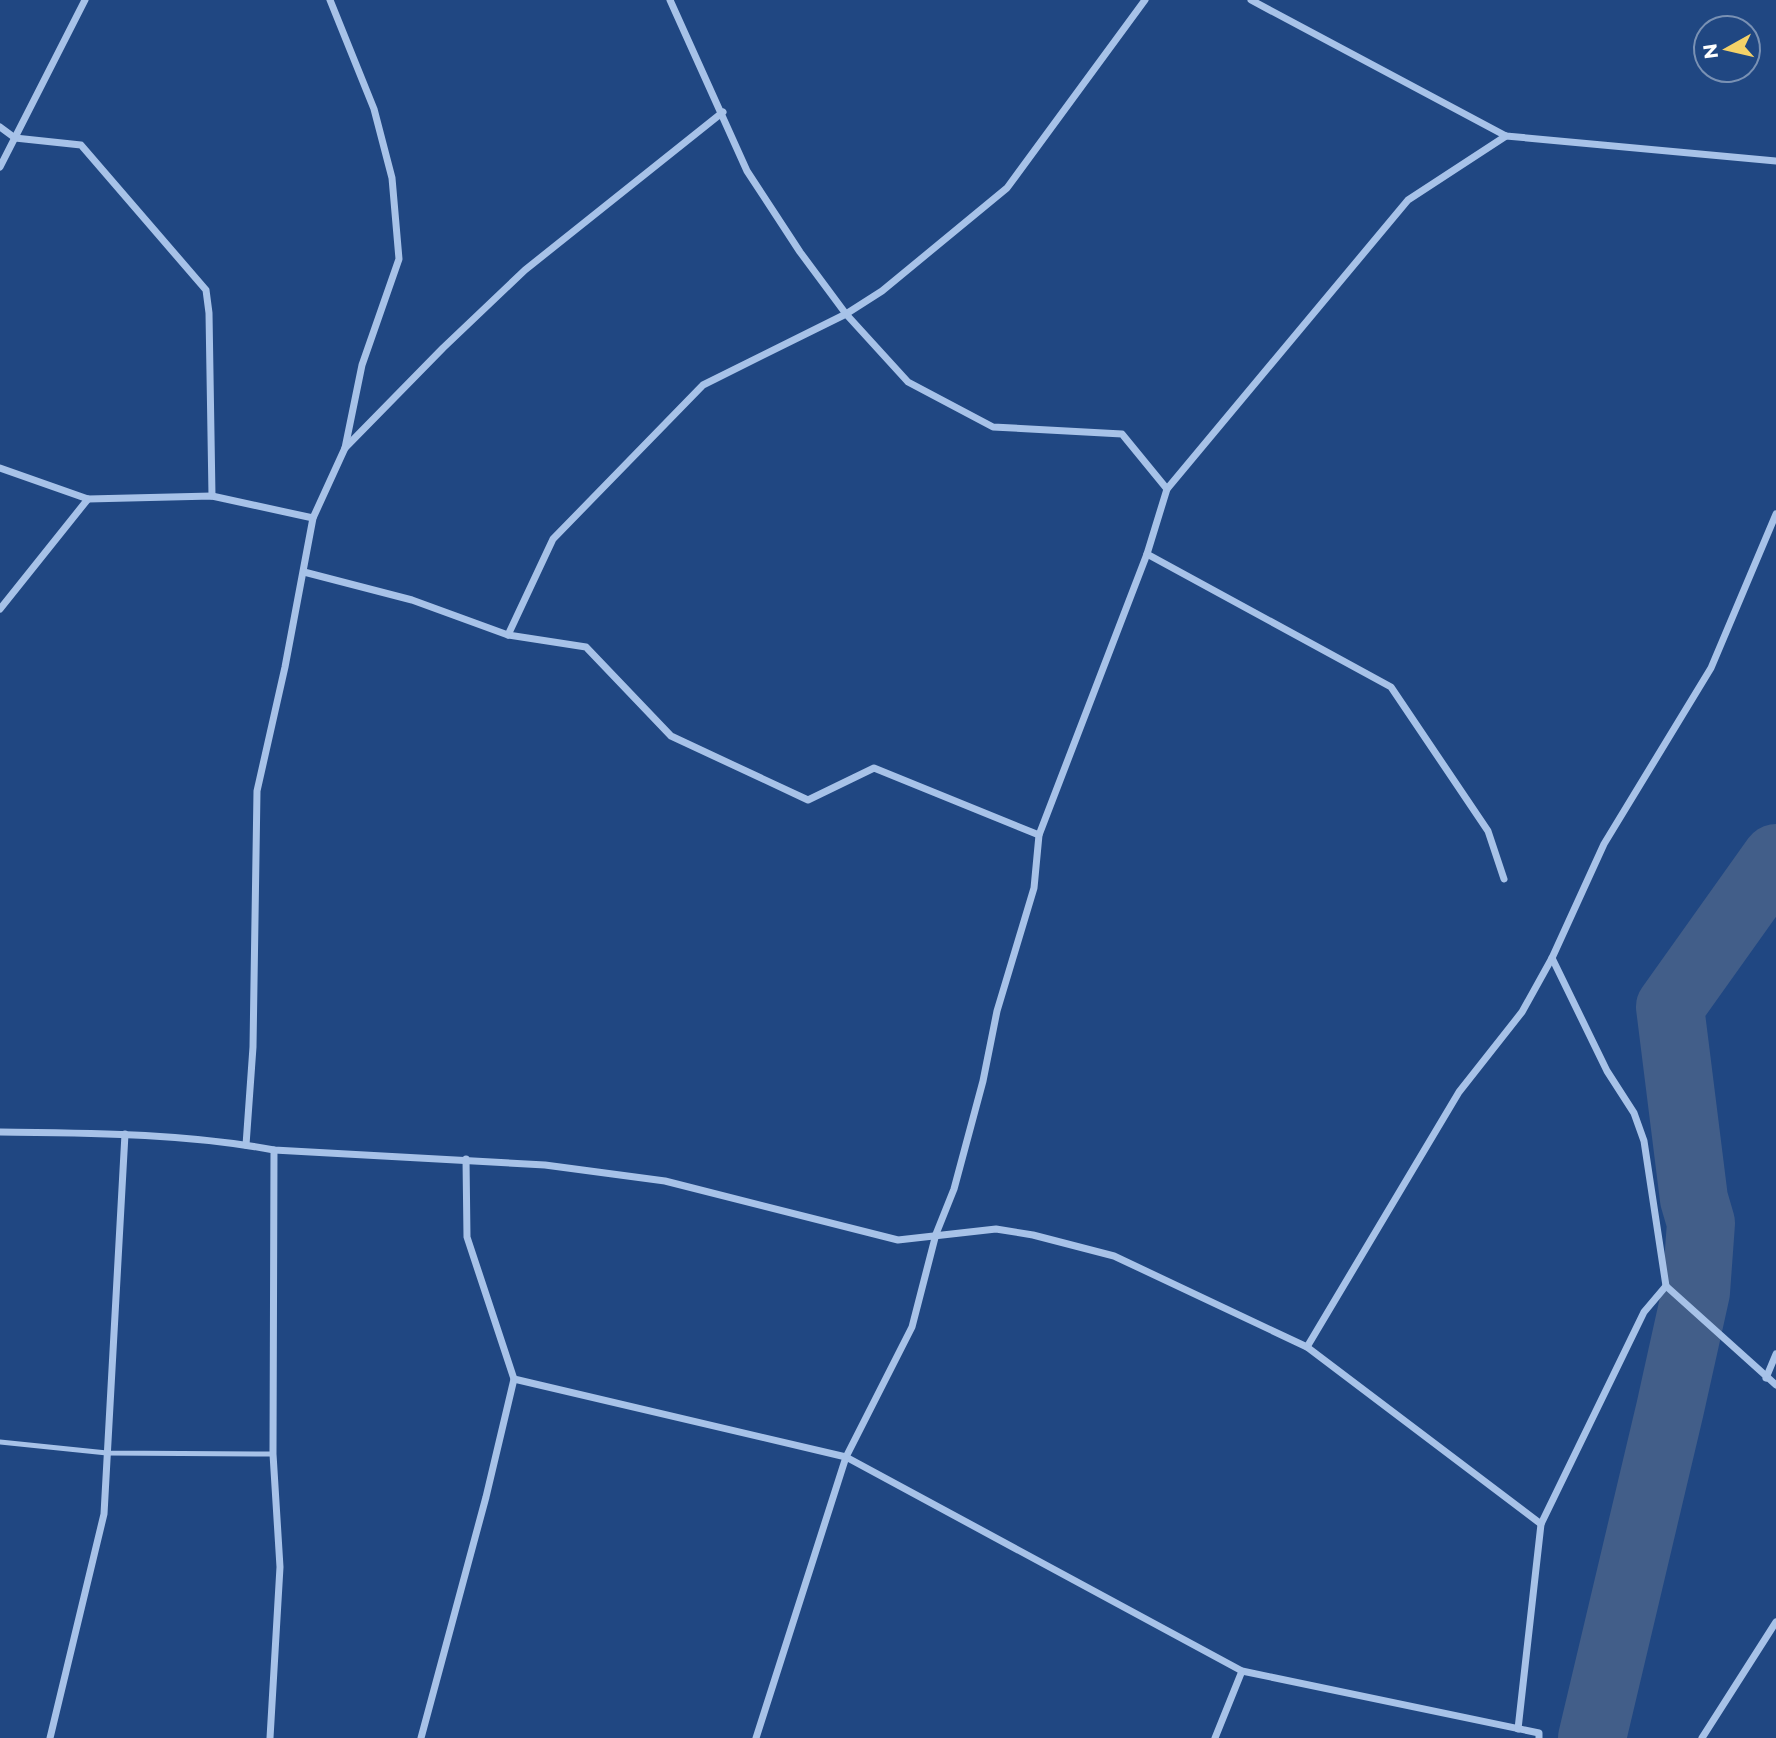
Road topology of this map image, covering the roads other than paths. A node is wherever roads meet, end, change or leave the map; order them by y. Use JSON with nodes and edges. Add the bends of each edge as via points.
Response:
{"nodes":[{"id":1,"x":85,"y":0,"type":"edge"},
{"id":2,"x":330,"y":0,"type":"edge"},
{"id":3,"x":670,"y":0,"type":"edge"},
{"id":4,"x":1146,"y":0,"type":"edge"},
{"id":5,"x":1251,"y":0,"type":"edge"},
{"id":6,"x":723,"y":112,"type":"junction"},
{"id":7,"x":0,"y":127,"type":"edge"},
{"id":8,"x":1506,"y":136,"type":"junction"},
{"id":9,"x":15,"y":138,"type":"junction"},
{"id":10,"x":1776,"y":161,"type":"edge"},
{"id":11,"x":0,"y":167,"type":"edge"},
{"id":12,"x":846,"y":314,"type":"junction"},
{"id":13,"x":345,"y":448,"type":"junction"},
{"id":14,"x":0,"y":468,"type":"edge"},
{"id":15,"x":1167,"y":489,"type":"junction"},
{"id":16,"x":212,"y":496,"type":"junction"},
{"id":17,"x":88,"y":499,"type":"junction"},
{"id":18,"x":1776,"y":513,"type":"edge"},
{"id":19,"x":313,"y":518,"type":"junction"},
{"id":20,"x":1147,"y":554,"type":"junction"},
{"id":21,"x":304,"y":572,"type":"junction"},
{"id":22,"x":0,"y":609,"type":"edge"},
{"id":23,"x":508,"y":635,"type":"junction"},
{"id":24,"x":1039,"y":835,"type":"junction"},
{"id":25,"x":1504,"y":879,"type":"dead end"},
{"id":26,"x":1552,"y":958,"type":"junction"},
{"id":27,"x":0,"y":1132,"type":"edge"},
{"id":28,"x":125,"y":1134,"type":"junction"},
{"id":29,"x":246,"y":1145,"type":"junction"},
{"id":30,"x":274,"y":1150,"type":"junction"},
{"id":31,"x":466,"y":1159,"type":"junction"},
{"id":32,"x":936,"y":1234,"type":"junction"},
{"id":33,"x":1666,"y":1286,"type":"junction"},
{"id":34,"x":1307,"y":1347,"type":"junction"},
{"id":35,"x":1776,"y":1354,"type":"edge"},
{"id":36,"x":1766,"y":1378,"type":"junction"},
{"id":37,"x":514,"y":1379,"type":"junction"},
{"id":38,"x":1776,"y":1385,"type":"edge"},
{"id":39,"x":0,"y":1442,"type":"edge"},
{"id":40,"x":107,"y":1453,"type":"junction"},
{"id":41,"x":273,"y":1454,"type":"junction"},
{"id":42,"x":846,"y":1457,"type":"junction"},
{"id":43,"x":1541,"y":1524,"type":"junction"},
{"id":44,"x":1776,"y":1622,"type":"edge"},
{"id":45,"x":1242,"y":1671,"type":"junction"},
{"id":46,"x":1518,"y":1729,"type":"junction"},
{"id":47,"x":50,"y":1738,"type":"edge"},
{"id":48,"x":270,"y":1738,"type":"edge"},
{"id":49,"x":421,"y":1738,"type":"edge"},
{"id":50,"x":756,"y":1738,"type":"edge"},
{"id":51,"x":1215,"y":1738,"type":"edge"},
{"id":52,"x":1539,"y":1738,"type":"edge"},
{"id":53,"x":1702,"y":1738,"type":"edge"}],
"edges":[{"from":1,"to":9,"type":"street"},
{"from":2,"to":13,"type":"street","via":[[374,109],[392,178],[399,259],[362,365]]},
{"from":3,"to":6,"type":"street"},
{"from":4,"to":12,"type":"street","via":[[1007,188],[882,291]]},
{"from":5,"to":8,"type":"street"},
{"from":6,"to":12,"type":"street","via":[[747,171]]},
{"from":6,"to":13,"type":"street","via":[[525,270]]},
{"from":7,"to":9,"type":"street"},
{"from":8,"to":10,"type":"street"},
{"from":8,"to":15,"type":"street","via":[[1408,200]]},
{"from":9,"to":11,"type":"street"},
{"from":9,"to":16,"type":"street","via":[[81,145],[206,290]]},
{"from":12,"to":15,"type":"street","via":[[908,382],[993,427],[1122,434]]},
{"from":12,"to":23,"type":"street","via":[[703,385],[553,539]]},
{"from":13,"to":19,"type":"street"},
{"from":14,"to":17,"type":"street"},
{"from":15,"to":20,"type":"street"},
{"from":16,"to":17,"type":"street"},
{"from":16,"to":19,"type":"street"},
{"from":17,"to":22,"type":"street"},
{"from":18,"to":26,"type":"street","via":[[1712,668],[1604,844]]},
{"from":19,"to":21,"type":"street"},
{"from":20,"to":24,"type":"street"},
{"from":20,"to":25,"type":"street","via":[[1391,687],[1488,831]]},
{"from":21,"to":23,"type":"street","via":[[412,600]]},
{"from":21,"to":29,"type":"street","via":[[257,791],[253,1047]]},
{"from":23,"to":24,"type":"street","via":[[586,647],[671,736],[808,800],[874,768]]},
{"from":24,"to":32,"type":"street","via":[[1034,888],[954,1189]]},
{"from":26,"to":33,"type":"street","via":[[1607,1071],[1634,1112],[1644,1140]]},
{"from":26,"to":34,"type":"street","via":[[1522,1012],[1459,1092]]},
{"from":27,"to":28,"type":"street"},
{"from":28,"to":29,"type":"street"},
{"from":28,"to":40,"type":"street"},
{"from":29,"to":30,"type":"street"},
{"from":30,"to":31,"type":"street"},
{"from":30,"to":41,"type":"street"},
{"from":31,"to":32,"type":"street","via":[[545,1164],[665,1181],[898,1240]]},
{"from":31,"to":37,"type":"street","via":[[467,1237]]},
{"from":32,"to":34,"type":"street","via":[[996,1229],[1114,1256]]},
{"from":32,"to":42,"type":"street","via":[[912,1327]]},
{"from":33,"to":36,"type":"street"},
{"from":33,"to":43,"type":"street","via":[[1644,1312]]},
{"from":34,"to":43,"type":"street"},
{"from":35,"to":36,"type":"street"},
{"from":36,"to":38,"type":"street"},
{"from":37,"to":42,"type":"street"},
{"from":37,"to":49,"type":"street"},
{"from":39,"to":40,"type":"lane"},
{"from":40,"to":41,"type":"lane"},
{"from":40,"to":47,"type":"street","via":[[104,1514]]},
{"from":41,"to":48,"type":"street","via":[[280,1567]]},
{"from":42,"to":45,"type":"street"},
{"from":42,"to":50,"type":"street"},
{"from":43,"to":46,"type":"street"},
{"from":44,"to":53,"type":"street"},
{"from":45,"to":46,"type":"street"},
{"from":45,"to":51,"type":"street"},
{"from":46,"to":52,"type":"street","via":[[1539,1733]]}]}
